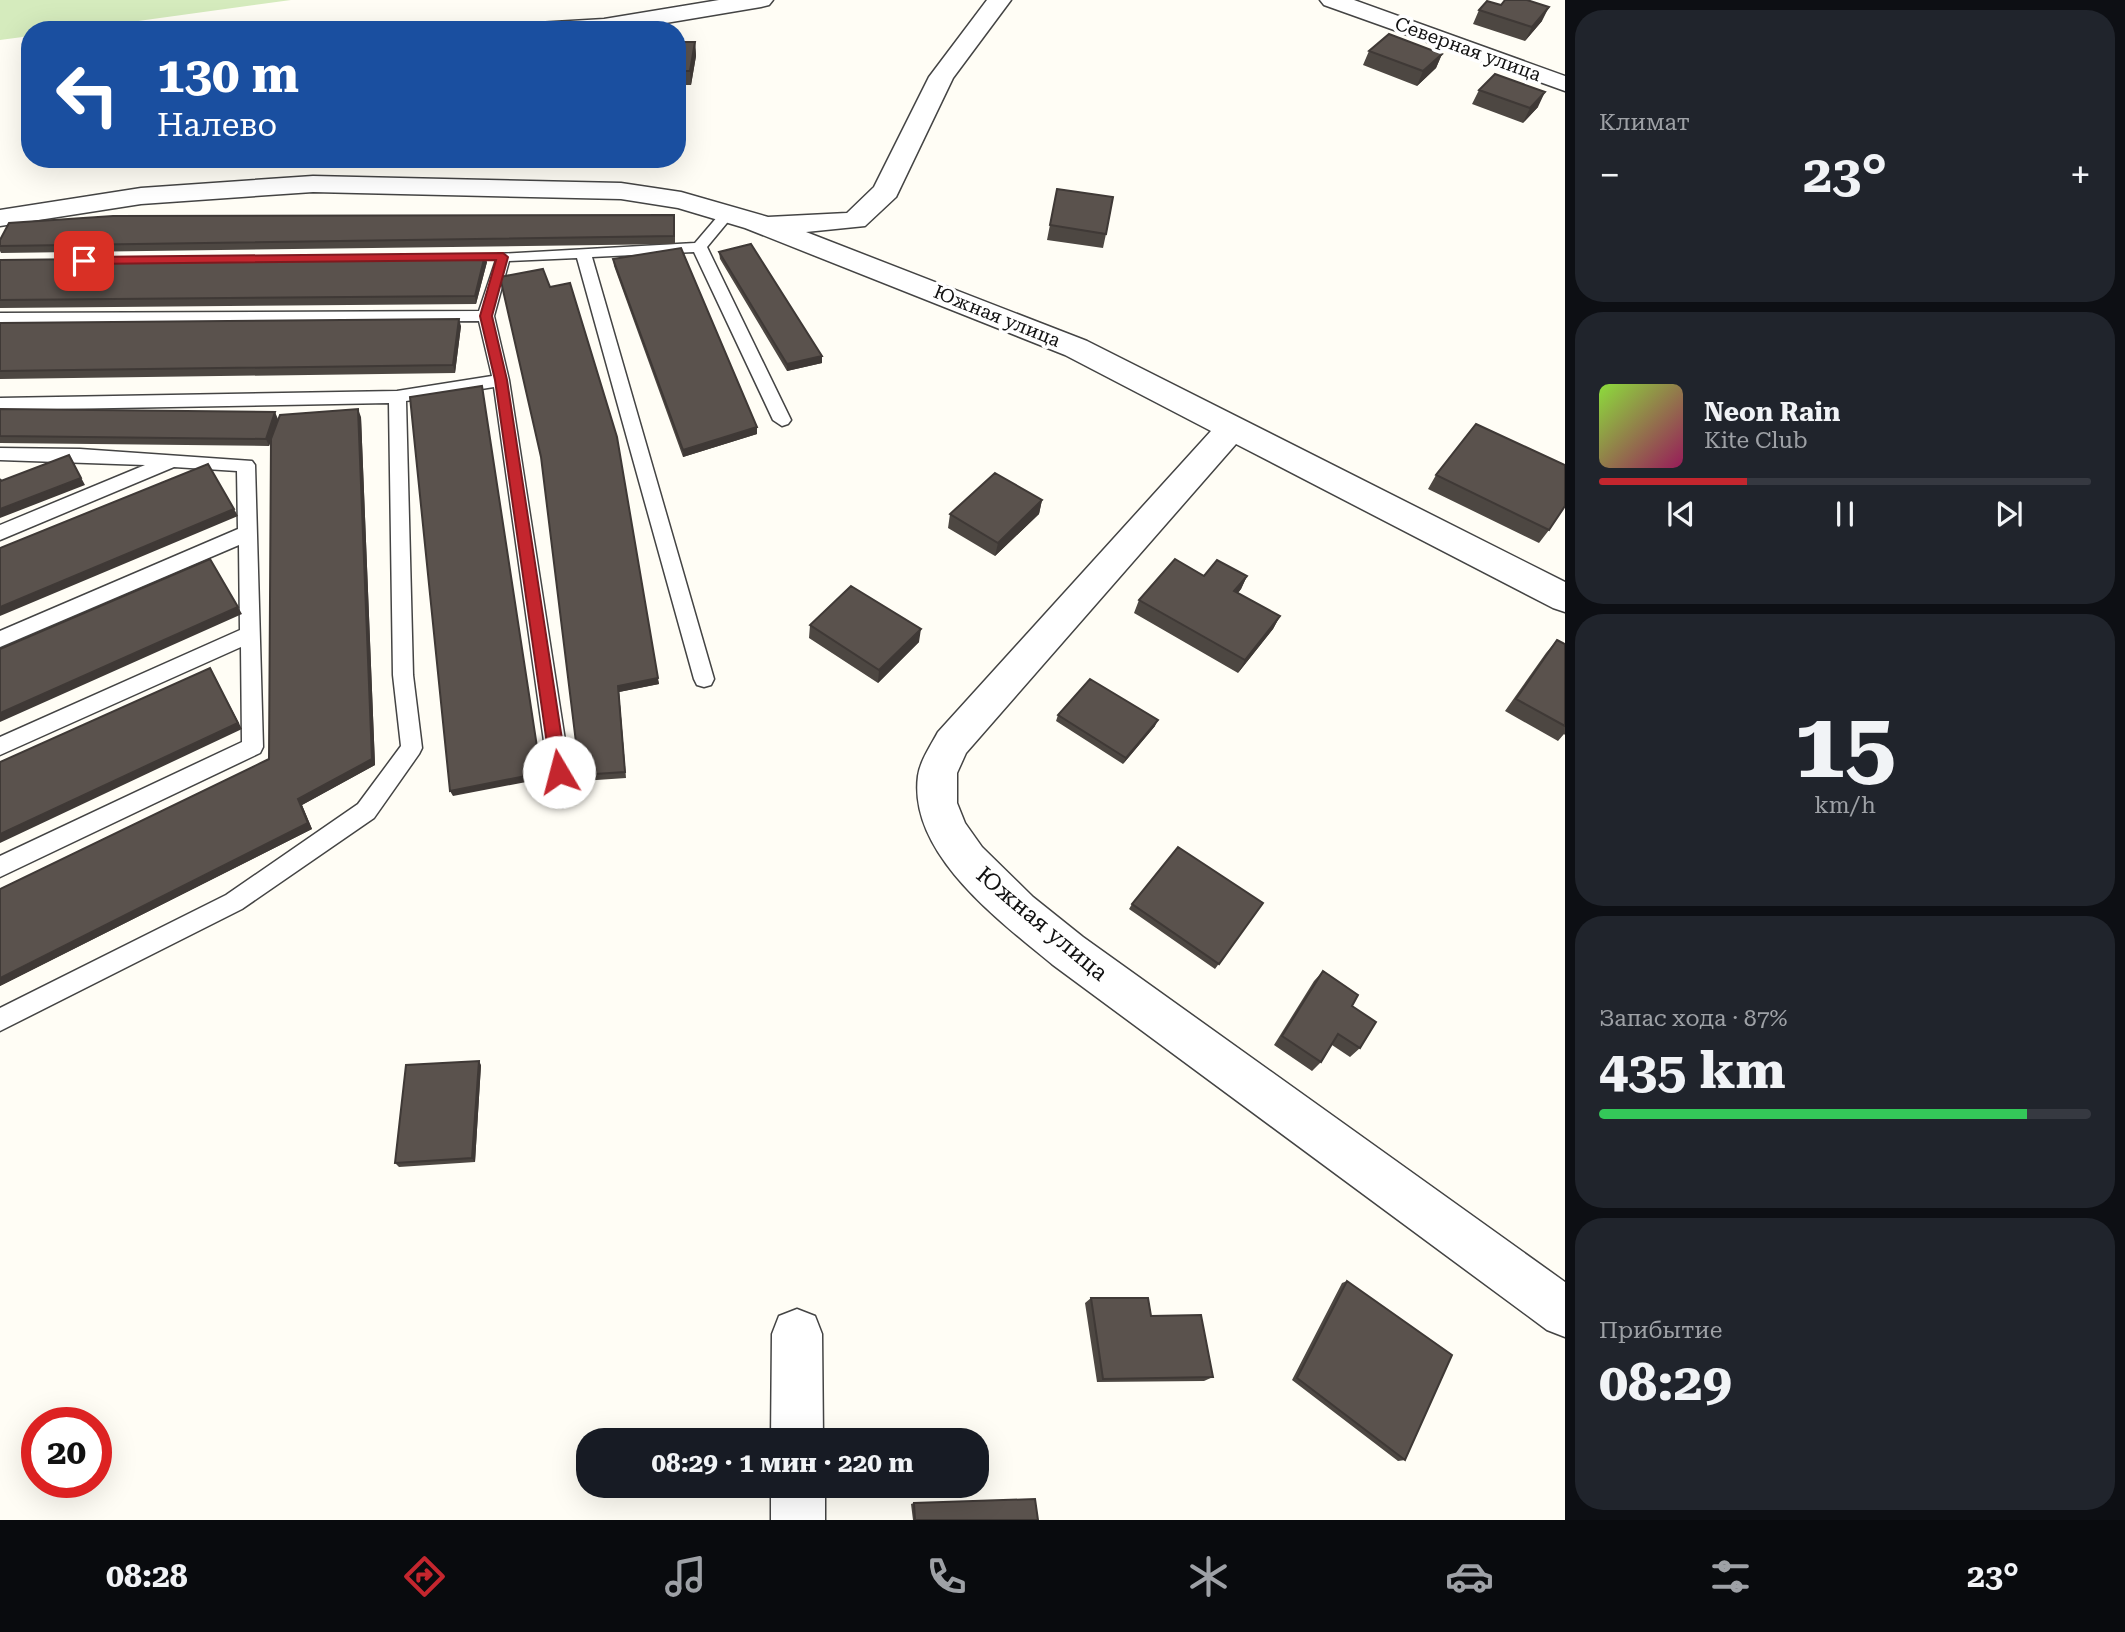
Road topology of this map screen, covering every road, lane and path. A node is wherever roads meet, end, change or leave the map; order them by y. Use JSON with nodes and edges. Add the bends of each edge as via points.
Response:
{"nodes":[{"id":1,"x":761,"y":0,"type":"edge"},
{"id":2,"x":999,"y":0,"type":"edge"},
{"id":3,"x":1332,"y":0,"type":"edge"},
{"id":4,"x":634,"y":21,"type":"edge"},
{"id":5,"x":1565,"y":84,"type":"edge"},
{"id":6,"x":315,"y":172,"type":"edge"},
{"id":7,"x":742,"y":217,"type":"junction"},
{"id":8,"x":0,"y":218,"type":"edge"},
{"id":9,"x":699,"y":247,"type":"junction"},
{"id":10,"x":583,"y":253,"type":"junction"},
{"id":11,"x":486,"y":316,"type":"junction"},
{"id":12,"x":0,"y":318,"type":"edge"},
{"id":13,"x":501,"y":380,"type":"junction"},
{"id":14,"x":397,"y":397,"type":"junction"},
{"id":15,"x":0,"y":404,"type":"edge"},
{"id":16,"x":782,"y":421,"type":"dead end"},
{"id":17,"x":1233,"y":427,"type":"junction"},
{"id":18,"x":0,"y":454,"type":"edge"},
{"id":19,"x":173,"y":460,"type":"junction"},
{"id":20,"x":0,"y":533,"type":"edge"},
{"id":21,"x":248,"y":533,"type":"junction"},
{"id":22,"x":1565,"y":598,"type":"edge"},
{"id":23,"x":250,"y":634,"type":"junction"},
{"id":24,"x":0,"y":639,"type":"edge"},
{"id":25,"x":704,"y":679,"type":"dead end"},
{"id":26,"x":0,"y":747,"type":"edge"},
{"id":27,"x":563,"y":799,"type":"dead end"},
{"id":28,"x":0,"y":867,"type":"edge"},
{"id":29,"x":0,"y":1020,"type":"edge"},
{"id":30,"x":1565,"y":1312,"type":"edge"},
{"id":31,"x":797,"y":1334,"type":"dead end"},
{"id":32,"x":797,"y":1428,"type":"edge"},
{"id":33,"x":798,"y":1498,"type":"edge"},
{"id":34,"x":798,"y":1520,"type":"edge"}],
"edges":[{"from":1,"to":4,"type":"street"},
{"from":2,"to":7,"type":"street","via":[[941,77],[887,191],[855,220],[814,224]]},
{"from":3,"to":5,"type":"street","name":"Северная улица"},
{"from":6,"to":7,"type":"street","via":[[621,191],[681,200]]},
{"from":6,"to":8,"type":"street"},
{"from":7,"to":9,"type":"lane"},
{"from":7,"to":17,"type":"street","name":"Южная улица","via":[[1076,348]]},
{"from":9,"to":10,"type":"lane"},
{"from":9,"to":16,"type":"lane"},
{"from":10,"to":11,"type":"lane","via":[[496,257]]},
{"from":10,"to":25,"type":"lane"},
{"from":11,"to":12,"type":"lane"},
{"from":11,"to":13,"type":"lane"},
{"from":13,"to":14,"type":"lane"},
{"from":13,"to":27,"type":"lane"},
{"from":14,"to":15,"type":"lane"},
{"from":14,"to":29,"type":"lane","via":[[403,675],[412,748],[366,811],[234,902]]},
{"from":17,"to":22,"type":"street","name":"Южная улица"},
{"from":17,"to":30,"type":"street","name":"Южная улица","via":[[951,743],[937,770],[937,809],[952,841],[968,860],[1068,951]]},
{"from":18,"to":19,"type":"lane"},
{"from":19,"to":20,"type":"lane"},
{"from":19,"to":21,"type":"lane","via":[[246,465]]},
{"from":21,"to":23,"type":"lane"},
{"from":21,"to":24,"type":"lane"},
{"from":23,"to":26,"type":"lane"},
{"from":23,"to":28,"type":"lane","via":[[253,747]]},
{"from":31,"to":32,"type":"street"},
{"from":33,"to":34,"type":"street"}]}
